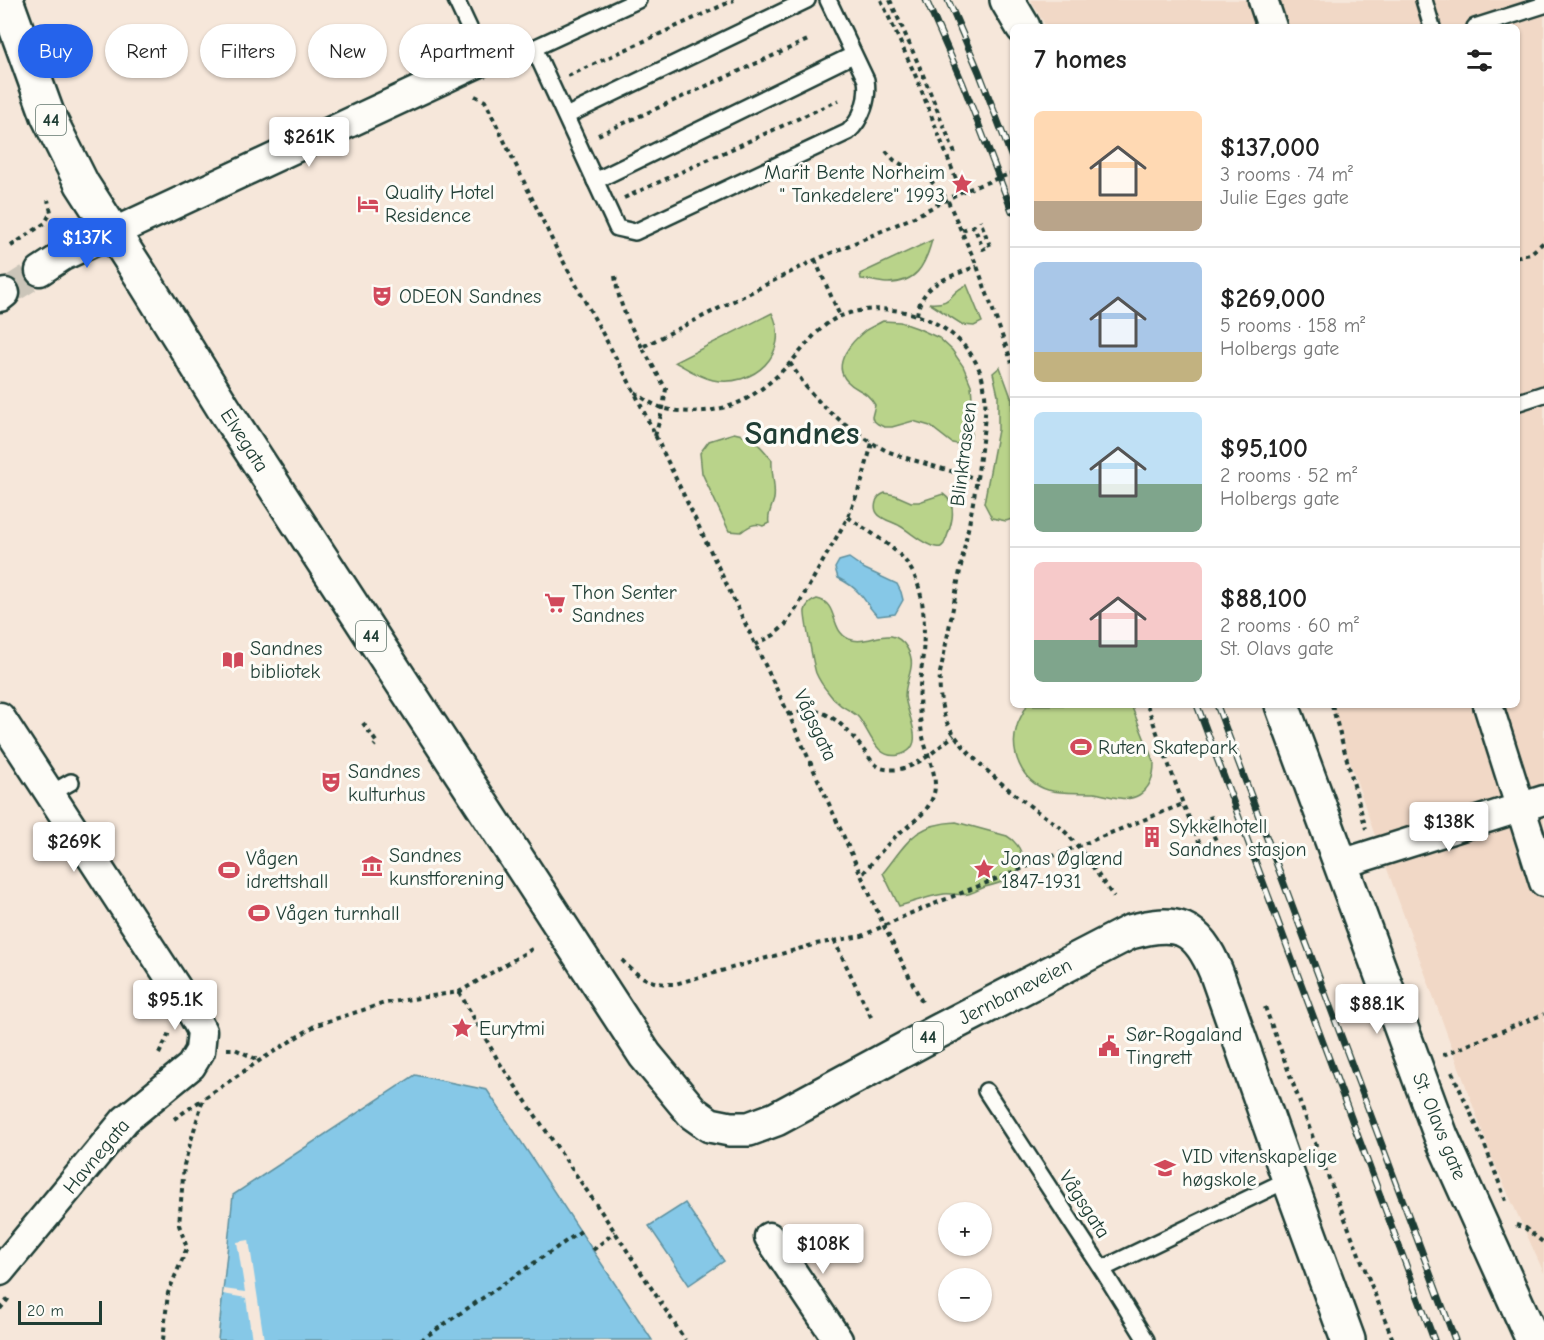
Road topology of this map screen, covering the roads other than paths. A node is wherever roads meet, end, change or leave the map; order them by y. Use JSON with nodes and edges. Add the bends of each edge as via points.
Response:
{"nodes":[{"id":1,"x":6,"y":0,"type":"edge"},
{"id":2,"x":456,"y":0,"type":"edge"},
{"id":3,"x":638,"y":0,"type":"edge"},
{"id":4,"x":807,"y":0,"type":"edge"},
{"id":5,"x":828,"y":0,"type":"edge"},
{"id":6,"x":1007,"y":0,"type":"edge"},
{"id":7,"x":1263,"y":0,"type":"edge"},
{"id":8,"x":1424,"y":0,"type":"edge"},
{"id":9,"x":1544,"y":5,"type":"edge"},
{"id":10,"x":467,"y":24,"type":"edge"},
{"id":11,"x":1021,"y":24,"type":"edge"},
{"id":12,"x":1271,"y":24,"type":"edge"},
{"id":13,"x":1431,"y":24,"type":"edge"},
{"id":14,"x":1484,"y":24,"type":"edge"},
{"id":15,"x":535,"y":48,"type":"edge"},
{"id":16,"x":535,"y":50,"type":"edge"},
{"id":17,"x":854,"y":55,"type":"junction"},
{"id":18,"x":445,"y":78,"type":"edge"},
{"id":19,"x":566,"y":116,"type":"junction"},
{"id":20,"x":595,"y":181,"type":"junction"},
{"id":21,"x":113,"y":231,"type":"junction"},
{"id":22,"x":40,"y":271,"type":"tunnel mouth"},
{"id":23,"x":1544,"y":394,"type":"edge"},
{"id":24,"x":1520,"y":402,"type":"edge"},
{"id":25,"x":1283,"y":708,"type":"edge"},
{"id":26,"x":1489,"y":708,"type":"edge"},
{"id":27,"x":0,"y":717,"type":"edge"},
{"id":28,"x":1532,"y":803,"type":"edge"},
{"id":29,"x":518,"y":862,"type":"joint"},
{"id":30,"x":1341,"y":864,"type":"junction"},
{"id":31,"x":1544,"y":882,"type":"edge"},
{"id":32,"x":986,"y":1091,"type":"dead end"},
{"id":33,"x":1289,"y":1179,"type":"junction"},
{"id":34,"x":769,"y":1236,"type":"dead end"},
{"id":35,"x":1102,"y":1269,"type":"junction"},
{"id":36,"x":0,"y":1270,"type":"edge"},
{"id":37,"x":838,"y":1340,"type":"edge"},
{"id":38,"x":1146,"y":1340,"type":"edge"},
{"id":39,"x":1348,"y":1340,"type":"edge"},
{"id":40,"x":1533,"y":1340,"type":"edge"}],
"edges":[{"from":1,"to":21,"type":"main road","name":"Elvegata","number":"44","via":[[48,116],[82,184]]},
{"from":2,"to":10,"type":"lane"},
{"from":3,"to":15,"type":"lane"},
{"from":4,"to":19,"type":"lane"},
{"from":5,"to":17,"type":"lane"},
{"from":6,"to":11,"type":"main road"},
{"from":7,"to":12,"type":"street"},
{"from":8,"to":13,"type":"lane"},
{"from":9,"to":14,"type":"lane"},
{"from":16,"to":19,"type":"lane"},
{"from":17,"to":20,"type":"lane"},
{"from":17,"to":20,"type":"lane","via":[[866,80],[867,98],[848,132],[635,232],[617,228]]},
{"from":18,"to":21,"type":"street"},
{"from":19,"to":20,"type":"lane"},
{"from":21,"to":22,"type":"street"},
{"from":21,"to":29,"type":"main road","name":"Elvegata","number":"44"},
{"from":23,"to":24,"type":"lane"},
{"from":25,"to":30,"type":"main road","name":"St. Olavs gate"},
{"from":26,"to":28,"type":"street"},
{"from":27,"to":36,"type":"street","name":"Havnegata","via":[[60,788],[202,1031],[200,1051],[191,1066],[124,1120]]},
{"from":28,"to":30,"type":"street"},
{"from":28,"to":31,"type":"street"},
{"from":29,"to":33,"type":"main road","name":"Jernbaneveien","number":"44","via":[[645,1055],[693,1113],[710,1125],[730,1129],[749,1129],[776,1119],[1130,932],[1150,926],[1182,928],[1196,937],[1214,967]]},
{"from":30,"to":40,"type":"main road","name":"St. Olavs gate","via":[[1441,1136]]},
{"from":32,"to":35,"type":"lane","name":"Vågsgata"},
{"from":33,"to":35,"type":"lane"},
{"from":33,"to":39,"type":"main road","name":"Jernbaneveien","number":"44"},
{"from":34,"to":37,"type":"street"},
{"from":35,"to":38,"type":"lane","name":"Vågsgata"}]}
